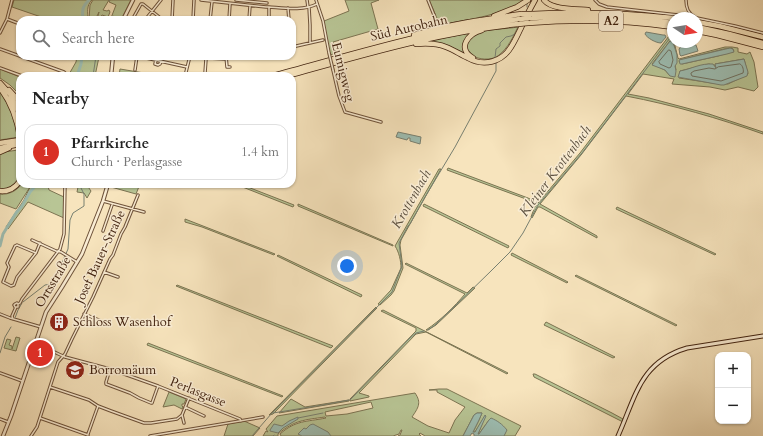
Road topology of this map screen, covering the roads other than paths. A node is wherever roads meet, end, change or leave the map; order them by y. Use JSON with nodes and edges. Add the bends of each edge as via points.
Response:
{"nodes":[{"id":1,"x":12,"y":0,"type":"edge"},
{"id":2,"x":133,"y":0,"type":"edge"},
{"id":3,"x":161,"y":0,"type":"edge"},
{"id":4,"x":173,"y":0,"type":"edge"},
{"id":5,"x":194,"y":0,"type":"edge"},
{"id":6,"x":201,"y":0,"type":"edge"},
{"id":7,"x":236,"y":0,"type":"edge"},
{"id":8,"x":267,"y":0,"type":"edge"},
{"id":9,"x":307,"y":0,"type":"edge"},
{"id":10,"x":316,"y":0,"type":"edge"},
{"id":11,"x":428,"y":0,"type":"edge"},
{"id":12,"x":534,"y":0,"type":"edge"},
{"id":13,"x":544,"y":0,"type":"edge"},
{"id":14,"x":595,"y":0,"type":"edge"},
{"id":15,"x":686,"y":0,"type":"edge"},
{"id":16,"x":216,"y":1,"type":"edge"},
{"id":17,"x":527,"y":1,"type":"edge"},
{"id":18,"x":212,"y":2,"type":"junction"},
{"id":19,"x":266,"y":3,"type":"junction"},
{"id":20,"x":230,"y":4,"type":"junction"},
{"id":21,"x":317,"y":4,"type":"junction"},
{"id":22,"x":250,"y":6,"type":"junction"},
{"id":23,"x":268,"y":7,"type":"junction"},
{"id":24,"x":308,"y":7,"type":"junction"},
{"id":25,"x":288,"y":8,"type":"junction"},
{"id":26,"x":152,"y":12,"type":"junction"},
{"id":27,"x":689,"y":12,"type":"edge"},
{"id":28,"x":667,"y":13,"type":"edge"},
{"id":29,"x":622,"y":14,"type":"junction"},
{"id":30,"x":434,"y":15,"type":"dead end"},
{"id":31,"x":125,"y":16,"type":"edge"},
{"id":32,"x":134,"y":16,"type":"edge"},
{"id":33,"x":148,"y":16,"type":"edge"},
{"id":34,"x":158,"y":16,"type":"edge"},
{"id":35,"x":172,"y":16,"type":"edge"},
{"id":36,"x":193,"y":16,"type":"edge"},
{"id":37,"x":210,"y":16,"type":"edge"},
{"id":38,"x":230,"y":16,"type":"edge"},
{"id":39,"x":249,"y":16,"type":"edge"},
{"id":40,"x":269,"y":16,"type":"edge"},
{"id":41,"x":289,"y":16,"type":"edge"},
{"id":42,"x":530,"y":18,"type":"junction"},
{"id":43,"x":667,"y":18,"type":"edge"},
{"id":44,"x":8,"y":19,"type":"junction"},
{"id":45,"x":520,"y":19,"type":"junction"},
{"id":46,"x":703,"y":19,"type":"edge"},
{"id":47,"x":481,"y":20,"type":"junction"},
{"id":48,"x":16,"y":22,"type":"edge"},
{"id":49,"x":667,"y":22,"type":"edge"},
{"id":50,"x":703,"y":23,"type":"edge"},
{"id":51,"x":667,"y":26,"type":"edge"},
{"id":52,"x":488,"y":27,"type":"junction"},
{"id":53,"x":703,"y":28,"type":"edge"},
{"id":54,"x":703,"y":32,"type":"edge"},
{"id":55,"x":0,"y":33,"type":"edge"},
{"id":56,"x":763,"y":33,"type":"edge"},
{"id":57,"x":763,"y":37,"type":"edge"},
{"id":58,"x":323,"y":40,"type":"dead end"},
{"id":59,"x":393,"y":42,"type":"junction"},
{"id":60,"x":310,"y":43,"type":"junction"},
{"id":61,"x":763,"y":43,"type":"edge"},
{"id":62,"x":406,"y":44,"type":"junction"},
{"id":63,"x":296,"y":47,"type":"edge"},
{"id":64,"x":763,"y":47,"type":"edge"},
{"id":65,"x":0,"y":49,"type":"edge"},
{"id":66,"x":16,"y":55,"type":"edge"},
{"id":67,"x":496,"y":59,"type":"junction"},
{"id":68,"x":31,"y":60,"type":"edge"},
{"id":69,"x":113,"y":60,"type":"edge"},
{"id":70,"x":136,"y":60,"type":"edge"},
{"id":71,"x":156,"y":60,"type":"joint"},
{"id":72,"x":189,"y":60,"type":"edge"},
{"id":73,"x":206,"y":60,"type":"edge"},
{"id":74,"x":226,"y":60,"type":"edge"},
{"id":75,"x":161,"y":61,"type":"junction"},
{"id":76,"x":187,"y":67,"type":"junction"},
{"id":77,"x":230,"y":67,"type":"dead end"},
{"id":78,"x":0,"y":68,"type":"edge"},
{"id":79,"x":135,"y":70,"type":"dead end"},
{"id":80,"x":64,"y":72,"type":"edge"},
{"id":81,"x":112,"y":72,"type":"edge"},
{"id":82,"x":186,"y":72,"type":"edge"},
{"id":83,"x":206,"y":72,"type":"edge"},
{"id":84,"x":286,"y":72,"type":"edge"},
{"id":85,"x":16,"y":74,"type":"edge"},
{"id":86,"x":296,"y":74,"type":"edge"},
{"id":87,"x":0,"y":83,"type":"edge"},
{"id":88,"x":0,"y":88,"type":"edge"},
{"id":89,"x":16,"y":94,"type":"edge"},
{"id":90,"x":16,"y":98,"type":"edge"},
{"id":91,"x":16,"y":107,"type":"edge"},
{"id":92,"x":16,"y":113,"type":"edge"},
{"id":93,"x":16,"y":117,"type":"edge"},
{"id":94,"x":381,"y":122,"type":"dead end"},
{"id":95,"x":16,"y":138,"type":"edge"},
{"id":96,"x":0,"y":143,"type":"edge"},
{"id":97,"x":16,"y":145,"type":"edge"},
{"id":98,"x":11,"y":146,"type":"junction"},
{"id":99,"x":0,"y":148,"type":"edge"},
{"id":100,"x":0,"y":152,"type":"edge"},
{"id":101,"x":16,"y":186,"type":"edge"},
{"id":102,"x":65,"y":188,"type":"edge"},
{"id":103,"x":107,"y":188,"type":"edge"},
{"id":104,"x":0,"y":192,"type":"edge"},
{"id":105,"x":138,"y":195,"type":"dead end"},
{"id":106,"x":103,"y":201,"type":"junction"},
{"id":107,"x":112,"y":204,"type":"junction"},
{"id":108,"x":132,"y":209,"type":"junction"},
{"id":109,"x":144,"y":212,"type":"dead end"},
{"id":110,"x":103,"y":231,"type":"dead end"},
{"id":111,"x":32,"y":240,"type":"dead end"},
{"id":112,"x":40,"y":243,"type":"junction"},
{"id":113,"x":58,"y":251,"type":"junction"},
{"id":114,"x":36,"y":253,"type":"junction"},
{"id":115,"x":77,"y":262,"type":"junction"},
{"id":116,"x":104,"y":272,"type":"junction"},
{"id":117,"x":118,"y":277,"type":"dead end"},
{"id":118,"x":0,"y":281,"type":"edge"},
{"id":119,"x":3,"y":282,"type":"junction"},
{"id":120,"x":0,"y":314,"type":"edge"},
{"id":121,"x":84,"y":314,"type":"junction"},
{"id":122,"x":14,"y":319,"type":"junction"},
{"id":123,"x":99,"y":320,"type":"dead end"},
{"id":124,"x":41,"y":327,"type":"junction"},
{"id":125,"x":763,"y":336,"type":"edge"},
{"id":126,"x":34,"y":345,"type":"junction"},
{"id":127,"x":64,"y":356,"type":"junction"},
{"id":128,"x":110,"y":369,"type":"junction"},
{"id":129,"x":0,"y":373,"type":"edge"},
{"id":130,"x":22,"y":381,"type":"junction"},
{"id":131,"x":50,"y":386,"type":"junction"},
{"id":132,"x":158,"y":386,"type":"junction"},
{"id":133,"x":189,"y":398,"type":"junction"},
{"id":134,"x":98,"y":406,"type":"junction"},
{"id":135,"x":185,"y":407,"type":"junction"},
{"id":136,"x":182,"y":415,"type":"junction"},
{"id":137,"x":204,"y":416,"type":"dead end"},
{"id":138,"x":263,"y":417,"type":"dead end"},
{"id":139,"x":40,"y":418,"type":"junction"},
{"id":140,"x":0,"y":419,"type":"edge"},
{"id":141,"x":241,"y":421,"type":"junction"},
{"id":142,"x":8,"y":422,"type":"junction"},
{"id":143,"x":184,"y":423,"type":"dead end"},
{"id":144,"x":159,"y":435,"type":"edge"},
{"id":145,"x":2,"y":436,"type":"edge"},
{"id":146,"x":31,"y":436,"type":"edge"},
{"id":147,"x":88,"y":436,"type":"edge"},
{"id":148,"x":150,"y":436,"type":"edge"},
{"id":149,"x":618,"y":436,"type":"edge"}],
"edges":[{"from":1,"to":44,"type":"street"},
{"from":2,"to":31,"type":"street"},
{"from":3,"to":26,"type":"street"},
{"from":4,"to":35,"type":"street"},
{"from":5,"to":36,"type":"street"},
{"from":6,"to":18,"type":"street"},
{"from":7,"to":19,"type":"street"},
{"from":8,"to":19,"type":"street"},
{"from":9,"to":24,"type":"street"},
{"from":10,"to":21,"type":"street","name":"Eumigweg"},
{"from":11,"to":30,"type":"street"},
{"from":12,"to":67,"type":"highway","via":[[508,52]]},
{"from":13,"to":29,"type":"highway","via":[[554,6]]},
{"from":14,"to":28,"type":"street","via":[[606,7]]},
{"from":15,"to":27,"type":"street"},
{"from":16,"to":18,"type":"street"},
{"from":16,"to":20,"type":"street"},
{"from":17,"to":47,"type":"highway","via":[[506,12]]},
{"from":18,"to":37,"type":"street"},
{"from":19,"to":23,"type":"street"},
{"from":20,"to":22,"type":"street"},
{"from":20,"to":38,"type":"street"},
{"from":21,"to":24,"type":"street"},
{"from":21,"to":94,"type":"street","name":"Eumigweg","bridge":true,"via":[[323,21],[332,70],[345,112]]},
{"from":22,"to":23,"type":"street"},
{"from":22,"to":39,"type":"street"},
{"from":23,"to":25,"type":"street"},
{"from":23,"to":40,"type":"street"},
{"from":24,"to":25,"type":"street"},
{"from":24,"to":60,"type":"street"},
{"from":25,"to":41,"type":"street"},
{"from":26,"to":32,"type":"street","via":[[141,4]]},
{"from":26,"to":33,"type":"street"},
{"from":26,"to":34,"type":"street"},
{"from":29,"to":42,"type":"highway","via":[[579,12]]},
{"from":29,"to":43,"type":"highway"},
{"from":42,"to":45,"type":"highway","bridge":true},
{"from":42,"to":45,"type":"highway","name":"Süd Autobahn","number":"A2","bridge":true},
{"from":42,"to":49,"type":"highway","name":"Süd Autobahn","number":"A2","via":[[604,17]]},
{"from":42,"to":51,"type":"highway","name":"Süd Autobahn","number":"A2"},
{"from":44,"to":48,"type":"street"},
{"from":44,"to":55,"type":"street"},
{"from":45,"to":47,"type":"highway"},
{"from":45,"to":52,"type":"highway","name":"Süd Autobahn","number":"A2"},
{"from":45,"to":59,"type":"highway","name":"Süd Autobahn","number":"A2","via":[[458,28]]},
{"from":46,"to":56,"type":"street"},
{"from":47,"to":59,"type":"highway","via":[[431,30]]},
{"from":50,"to":57,"type":"highway"},
{"from":52,"to":62,"type":"highway","name":"Süd Autobahn","number":"A2"},
{"from":52,"to":67,"type":"highway","via":[[468,38],[465,42],[467,54],[483,61]]},
{"from":53,"to":61,"type":"highway"},
{"from":54,"to":64,"type":"highway"},
{"from":58,"to":60,"type":"street"},
{"from":59,"to":84,"type":"highway","name":"Süd Autobahn","number":"A2"},
{"from":60,"to":63,"type":"street"},
{"from":62,"to":67,"type":"highway","via":[[440,45],[478,62],[487,63]]},
{"from":62,"to":86,"type":"highway","name":"Süd Autobahn","number":"A2"},
{"from":65,"to":66,"type":"street"},
{"from":68,"to":80,"type":"street"},
{"from":69,"to":81,"type":"street"},
{"from":70,"to":79,"type":"street"},
{"from":71,"to":75,"type":"street"},
{"from":71,"to":75,"type":"street","via":[[155,64],[158,65]]},
{"from":72,"to":76,"type":"street"},
{"from":73,"to":83,"type":"street"},
{"from":74,"to":77,"type":"street","via":[[227,67]]},
{"from":75,"to":76,"type":"street"},
{"from":76,"to":82,"type":"street"},
{"from":78,"to":85,"type":"street"},
{"from":87,"to":89,"type":"highway"},
{"from":87,"to":90,"type":"highway"},
{"from":87,"to":91,"type":"highway","via":[[10,94]]},
{"from":87,"to":92,"type":"highway"},
{"from":88,"to":93,"type":"highway"},
{"from":95,"to":96,"type":"highway"},
{"from":97,"to":98,"type":"highway"},
{"from":98,"to":99,"type":"highway"},
{"from":98,"to":100,"type":"highway"},
{"from":101,"to":104,"type":"highway"},
{"from":102,"to":113,"type":"street","via":[[64,234]]},
{"from":103,"to":106,"type":"street","name":"Ortsstraße"},
{"from":105,"to":108,"type":"street","name":"Josef Bauer-Straße"},
{"from":106,"to":107,"type":"street"},
{"from":106,"to":115,"type":"street","name":"Ortsstraße"},
{"from":107,"to":108,"type":"street"},
{"from":107,"to":110,"type":"street"},
{"from":108,"to":109,"type":"street"},
{"from":108,"to":116,"type":"street","name":"Josef Bauer-Straße"},
{"from":111,"to":112,"type":"street"},
{"from":112,"to":113,"type":"street"},
{"from":112,"to":114,"type":"street"},
{"from":113,"to":115,"type":"street"},
{"from":113,"to":122,"type":"street","via":[[20,303],[15,304],[12,316]]},
{"from":114,"to":119,"type":"street","via":[[14,286]]},
{"from":114,"to":119,"type":"street","via":[[15,246],[7,263],[9,267]]},
{"from":115,"to":124,"type":"street","name":"Ortsstraße","via":[[48,308]]},
{"from":116,"to":117,"type":"street"},
{"from":116,"to":121,"type":"street","name":"Josef Bauer-Straße"},
{"from":118,"to":119,"type":"street"},
{"from":120,"to":122,"type":"street"},
{"from":121,"to":123,"type":"street"},
{"from":121,"to":127,"type":"street","name":"Josef Bauer-Straße"},
{"from":122,"to":124,"type":"street"},
{"from":124,"to":126,"type":"street","name":"Ortsstraße"},
{"from":125,"to":149,"type":"main road","via":[[687,348],[663,359],[648,372],[641,383]]},
{"from":126,"to":127,"type":"street","name":"Perlasgasse"},
{"from":126,"to":130,"type":"street","name":"Ortsstraße"},
{"from":127,"to":128,"type":"street","name":"Perlasgasse"},
{"from":127,"to":131,"type":"street","name":"Josef Bauer-Straße","via":[[58,362]]},
{"from":128,"to":132,"type":"street","name":"Perlasgasse"},
{"from":128,"to":132,"type":"street","via":[[106,384],[130,392],[145,401],[152,402]]},
{"from":129,"to":130,"type":"street"},
{"from":130,"to":142,"type":"street","name":"Ortsstraße"},
{"from":131,"to":134,"type":"street","via":[[90,400]]},
{"from":131,"to":139,"type":"street","name":"Josef Bauer-Straße"},
{"from":132,"to":133,"type":"street","name":"Perlasgasse"},
{"from":133,"to":135,"type":"street"},
{"from":133,"to":141,"type":"street","name":"Perlasgasse"},
{"from":134,"to":136,"type":"street","via":[[144,423],[177,419]]},
{"from":134,"to":147,"type":"street"},
{"from":135,"to":136,"type":"street"},
{"from":135,"to":137,"type":"street"},
{"from":136,"to":143,"type":"street"},
{"from":138,"to":141,"type":"street"},
{"from":139,"to":146,"type":"street","name":"Josef Bauer-Straße"},
{"from":139,"to":147,"type":"street"},
{"from":140,"to":142,"type":"street"},
{"from":141,"to":144,"type":"street"},
{"from":142,"to":145,"type":"street","name":"Ortsstraße"},
{"from":144,"to":148,"type":"street"}]}
